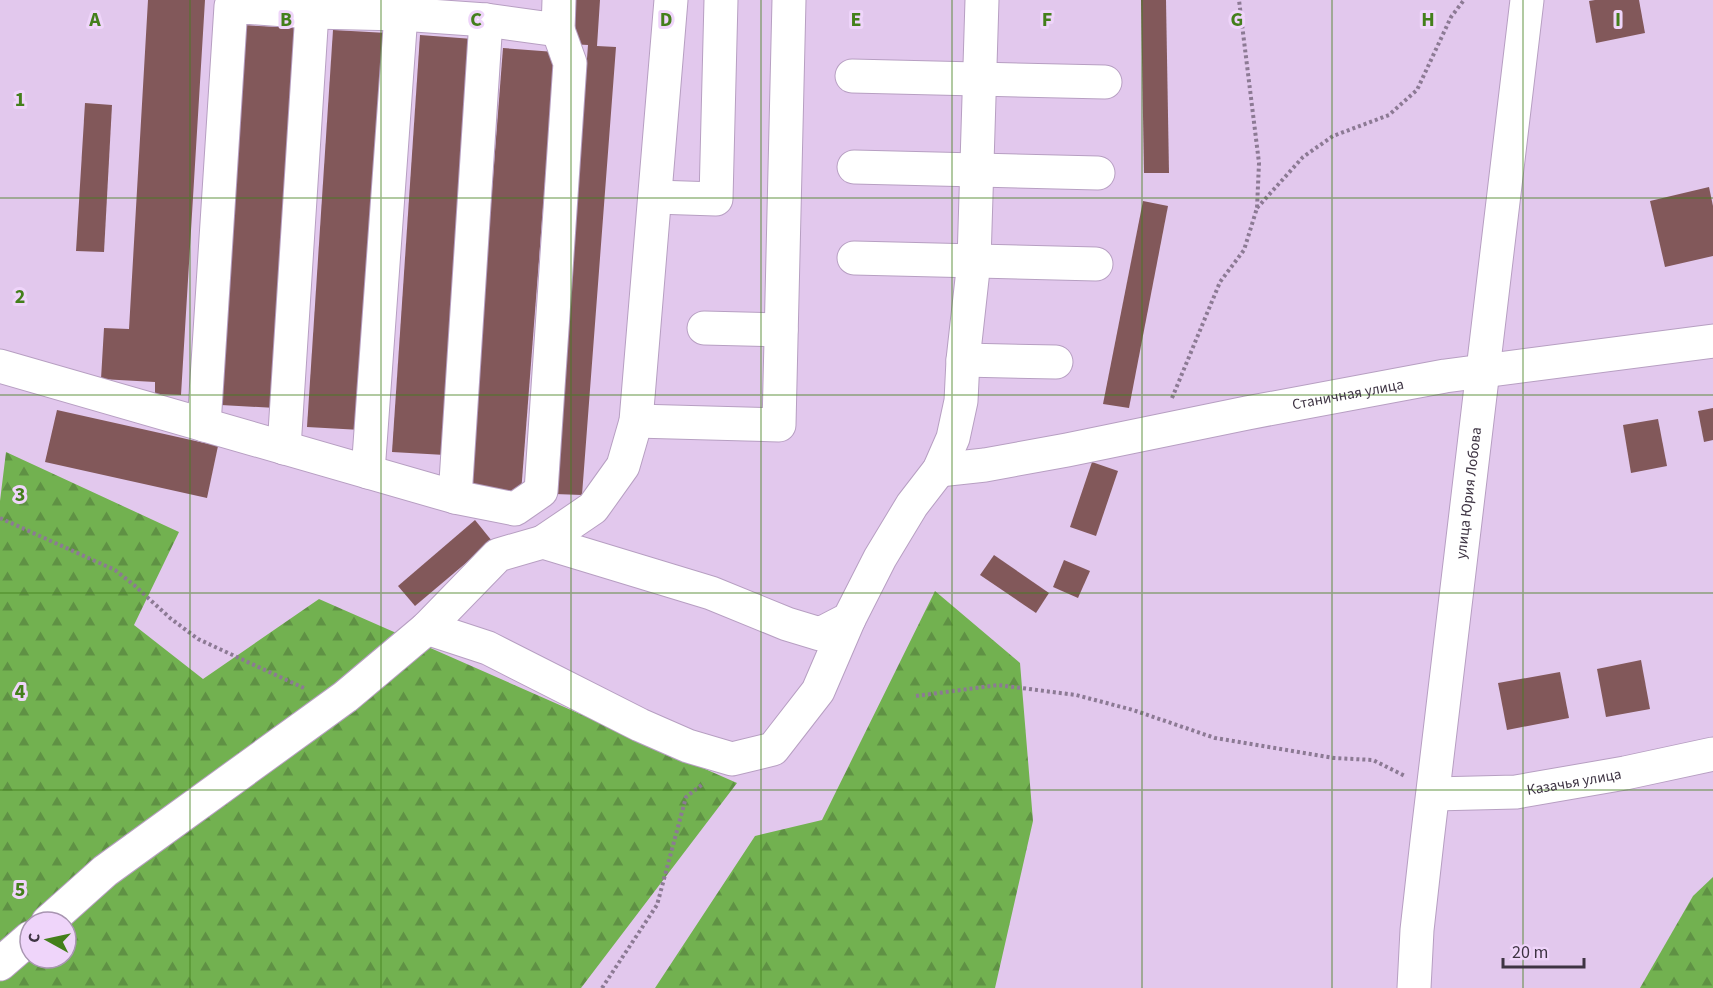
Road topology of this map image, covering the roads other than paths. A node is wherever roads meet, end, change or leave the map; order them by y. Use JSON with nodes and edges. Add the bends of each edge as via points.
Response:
{"nodes":[{"id":1,"x":671,"y":0,"type":"edge"},
{"id":2,"x":721,"y":0,"type":"edge"},
{"id":3,"x":789,"y":0,"type":"edge"},
{"id":4,"x":982,"y":0,"type":"edge"},
{"id":5,"x":1527,"y":0,"type":"edge"},
{"id":6,"x":312,"y":12,"type":"junction"},
{"id":7,"x":401,"y":14,"type":"junction"},
{"id":8,"x":559,"y":15,"type":"edge"},
{"id":9,"x":486,"y":20,"type":"junction"},
{"id":10,"x":852,"y":76,"type":"dead end"},
{"id":11,"x":980,"y":79,"type":"junction"},
{"id":12,"x":1105,"y":82,"type":"dead end"},
{"id":13,"x":854,"y":167,"type":"dead end"},
{"id":14,"x":977,"y":170,"type":"junction"},
{"id":15,"x":1098,"y":172,"type":"dead end"},
{"id":16,"x":655,"y":197,"type":"junction"},
{"id":17,"x":854,"y":258,"type":"dead end"},
{"id":18,"x":974,"y":261,"type":"junction"},
{"id":19,"x":1096,"y":264,"type":"dead end"},
{"id":20,"x":704,"y":328,"type":"dead end"},
{"id":21,"x":781,"y":330,"type":"junction"},
{"id":22,"x":1713,"y":341,"type":"edge"},
{"id":23,"x":963,"y":360,"type":"junction"},
{"id":24,"x":1056,"y":362,"type":"dead end"},
{"id":25,"x":0,"y":366,"type":"edge"},
{"id":26,"x":1482,"y":371,"type":"junction"},
{"id":27,"x":636,"y":421,"type":"junction"},
{"id":28,"x":204,"y":424,"type":"junction"},
{"id":29,"x":284,"y":448,"type":"junction"},
{"id":30,"x":939,"y":470,"type":"junction"},
{"id":31,"x":368,"y":472,"type":"junction"},
{"id":32,"x":455,"y":497,"type":"junction"},
{"id":33,"x":543,"y":542,"type":"junction"},
{"id":34,"x":849,"y":618,"type":"junction"},
{"id":35,"x":427,"y":628,"type":"junction"},
{"id":36,"x":1713,"y":753,"type":"edge"},
{"id":37,"x":1434,"y":794,"type":"junction"},
{"id":38,"x":61,"y":910,"type":"edge"},
{"id":39,"x":18,"y":948,"type":"edge"},
{"id":40,"x":0,"y":964,"type":"edge"},
{"id":41,"x":1414,"y":988,"type":"edge"}],
"edges":[{"from":1,"to":16,"type":"street"},
{"from":2,"to":16,"type":"street","via":[[716,199]]},
{"from":3,"to":21,"type":"street"},
{"from":4,"to":11,"type":"street"},
{"from":5,"to":26,"type":"street","name":"улица Юрия Лобова"},
{"from":6,"to":7,"type":"street"},
{"from":6,"to":28,"type":"street","via":[[231,6]]},
{"from":6,"to":29,"type":"street"},
{"from":7,"to":9,"type":"street"},
{"from":7,"to":31,"type":"street"},
{"from":8,"to":9,"type":"street"},
{"from":8,"to":32,"type":"street","via":[[570,63],[541,491],[515,508]]},
{"from":9,"to":32,"type":"street"},
{"from":10,"to":11,"type":"street"},
{"from":11,"to":12,"type":"street"},
{"from":11,"to":14,"type":"street"},
{"from":13,"to":14,"type":"street"},
{"from":14,"to":15,"type":"street"},
{"from":14,"to":18,"type":"street"},
{"from":16,"to":27,"type":"street"},
{"from":17,"to":18,"type":"street"},
{"from":18,"to":19,"type":"street"},
{"from":18,"to":23,"type":"street"},
{"from":20,"to":21,"type":"street"},
{"from":21,"to":27,"type":"street","via":[[779,425]]},
{"from":22,"to":26,"type":"street","name":"Станичная улица"},
{"from":23,"to":24,"type":"street"},
{"from":23,"to":30,"type":"street","via":[[961,401],[953,438]]},
{"from":25,"to":28,"type":"street"},
{"from":26,"to":30,"type":"street","name":"Станичная улица","via":[[985,465]]},
{"from":26,"to":37,"type":"street","name":"улица Юрия Лобова"},
{"from":27,"to":33,"type":"street","via":[[623,466],[593,508]]},
{"from":28,"to":29,"type":"street"},
{"from":29,"to":31,"type":"street"},
{"from":30,"to":34,"type":"street","via":[[912,505]]},
{"from":31,"to":32,"type":"street"},
{"from":33,"to":34,"type":"street","via":[[711,593],[820,634]]},
{"from":33,"to":35,"type":"street","via":[[498,555]]},
{"from":34,"to":35,"type":"street","via":[[818,691],[773,749],[732,759],[688,746],[640,725],[488,648]]},
{"from":35,"to":38,"type":"street","via":[[337,702],[105,871]]},
{"from":36,"to":37,"type":"street","name":"Казачья улица","via":[[1516,792]]},
{"from":37,"to":41,"type":"street","name":"улица Юрия Лобова"},
{"from":39,"to":40,"type":"street"}]}
